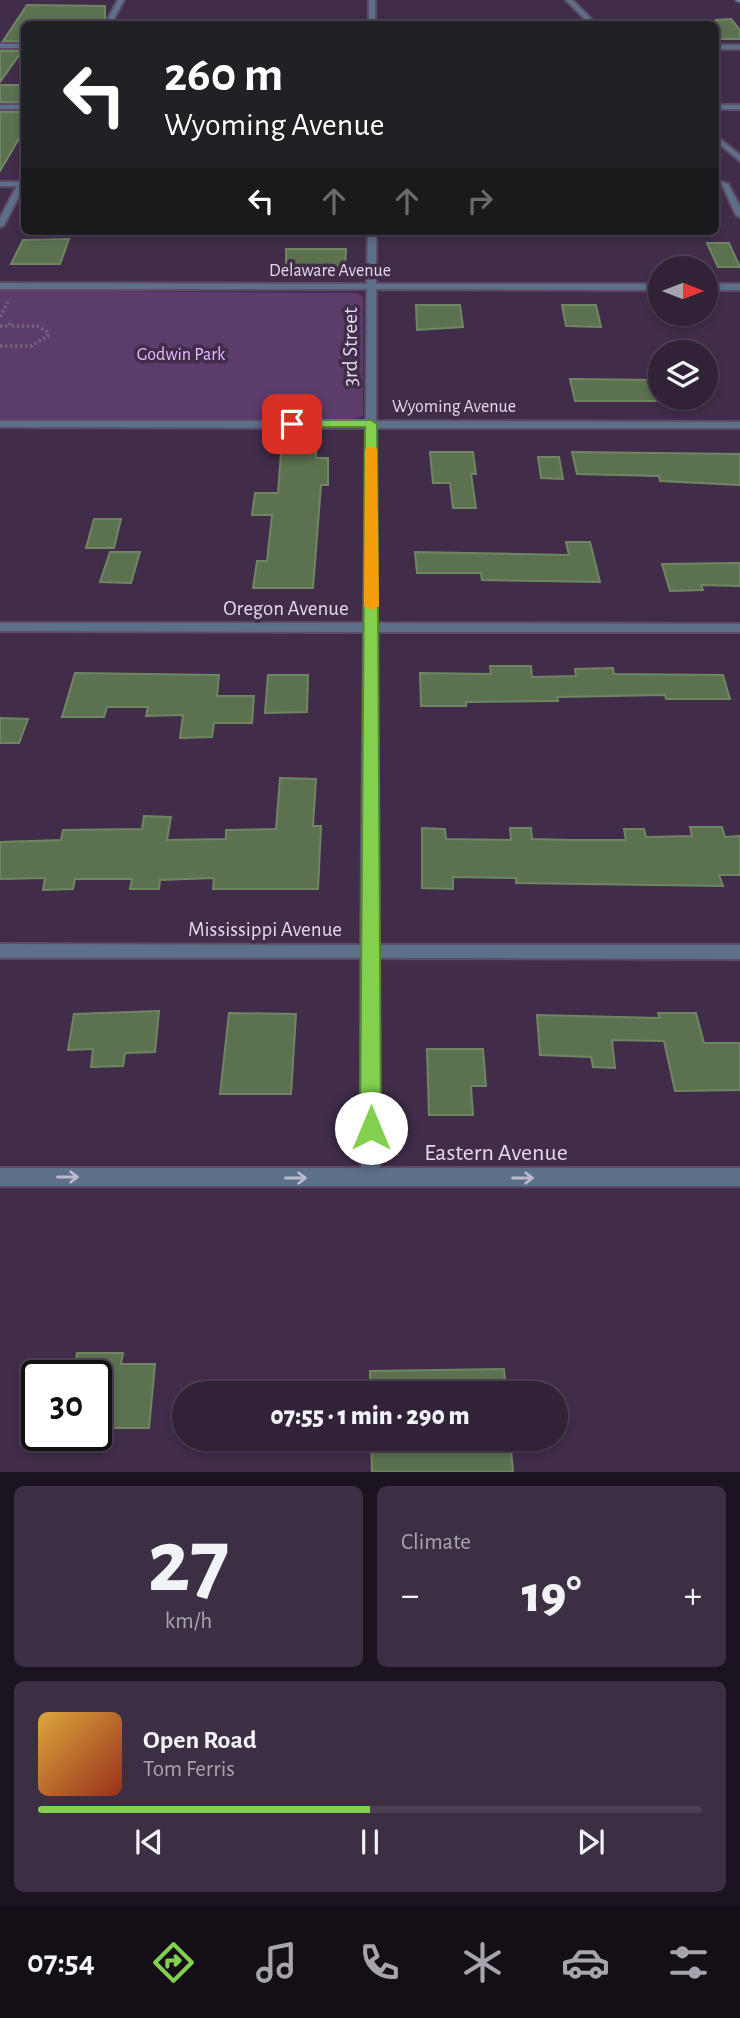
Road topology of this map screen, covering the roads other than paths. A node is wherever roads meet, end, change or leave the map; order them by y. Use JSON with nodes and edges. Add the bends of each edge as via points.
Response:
{"nodes":[{"id":1,"x":121,"y":0,"type":"edge"},
{"id":2,"x":372,"y":0,"type":"edge"},
{"id":3,"x":569,"y":0,"type":"edge"},
{"id":4,"x":110,"y":21,"type":"edge"},
{"id":5,"x":372,"y":21,"type":"edge"},
{"id":6,"x":590,"y":21,"type":"edge"},
{"id":7,"x":0,"y":46,"type":"edge"},
{"id":8,"x":21,"y":46,"type":"edge"},
{"id":9,"x":719,"y":47,"type":"edge"},
{"id":10,"x":740,"y":47,"type":"edge"},
{"id":11,"x":0,"y":107,"type":"edge"},
{"id":12,"x":21,"y":107,"type":"edge"},
{"id":13,"x":719,"y":107,"type":"edge"},
{"id":14,"x":740,"y":107,"type":"edge"},
{"id":15,"x":719,"y":141,"type":"edge"},
{"id":16,"x":740,"y":159,"type":"edge"},
{"id":17,"x":21,"y":183,"type":"edge"},
{"id":18,"x":0,"y":184,"type":"edge"},
{"id":19,"x":724,"y":184,"type":"edge"},
{"id":20,"x":21,"y":188,"type":"edge"},
{"id":21,"x":740,"y":215,"type":"edge"},
{"id":22,"x":0,"y":225,"type":"edge"},
{"id":23,"x":372,"y":235,"type":"edge"},
{"id":24,"x":0,"y":286,"type":"edge"},
{"id":25,"x":371,"y":287,"type":"junction"},
{"id":26,"x":648,"y":287,"type":"edge"},
{"id":27,"x":718,"y":287,"type":"edge"},
{"id":28,"x":740,"y":287,"type":"edge"},
{"id":29,"x":0,"y":424,"type":"edge"},
{"id":30,"x":371,"y":424,"type":"junction"},
{"id":31,"x":740,"y":425,"type":"edge"},
{"id":32,"x":0,"y":627,"type":"edge"},
{"id":33,"x":372,"y":627,"type":"junction"},
{"id":34,"x":740,"y":628,"type":"edge"},
{"id":35,"x":0,"y":951,"type":"edge"},
{"id":36,"x":740,"y":952,"type":"edge"},
{"id":37,"x":369,"y":953,"type":"junction"},
{"id":38,"x":0,"y":1177,"type":"edge"},
{"id":39,"x":740,"y":1177,"type":"edge"},
{"id":40,"x":371,"y":1178,"type":"junction"}],
"edges":[{"from":1,"to":4,"type":"street"},
{"from":2,"to":5,"type":"street"},
{"from":3,"to":6,"type":"street"},
{"from":7,"to":8,"type":"street"},
{"from":9,"to":10,"type":"street"},
{"from":11,"to":12,"type":"street"},
{"from":13,"to":14,"type":"street"},
{"from":15,"to":16,"type":"street"},
{"from":17,"to":18,"type":"street"},
{"from":19,"to":21,"type":"street"},
{"from":20,"to":22,"type":"street"},
{"from":23,"to":25,"type":"street","name":"3rd Street"},
{"from":24,"to":25,"type":"street","name":"Delaware Avenue"},
{"from":25,"to":26,"type":"street","name":"Delaware Avenue"},
{"from":25,"to":30,"type":"street","name":"3rd Street"},
{"from":27,"to":28,"type":"street"},
{"from":29,"to":30,"type":"street","name":"Wyoming Avenue"},
{"from":30,"to":31,"type":"street","name":"Wyoming Avenue"},
{"from":30,"to":33,"type":"street","name":"3rd Street"},
{"from":32,"to":33,"type":"street","name":"Oregon Avenue"},
{"from":33,"to":34,"type":"street","name":"Oregon Avenue"},
{"from":33,"to":37,"type":"street","name":"3rd Street"},
{"from":35,"to":37,"type":"street","name":"Mississippi Avenue"},
{"from":36,"to":37,"type":"street","name":"Mississippi Avenue"},
{"from":37,"to":40,"type":"street","name":"3rd Street"},
{"from":38,"to":40,"type":"street","name":"Eastern Avenue","one_way":true},
{"from":40,"to":39,"type":"street","name":"Eastern Avenue","one_way":true}]}
